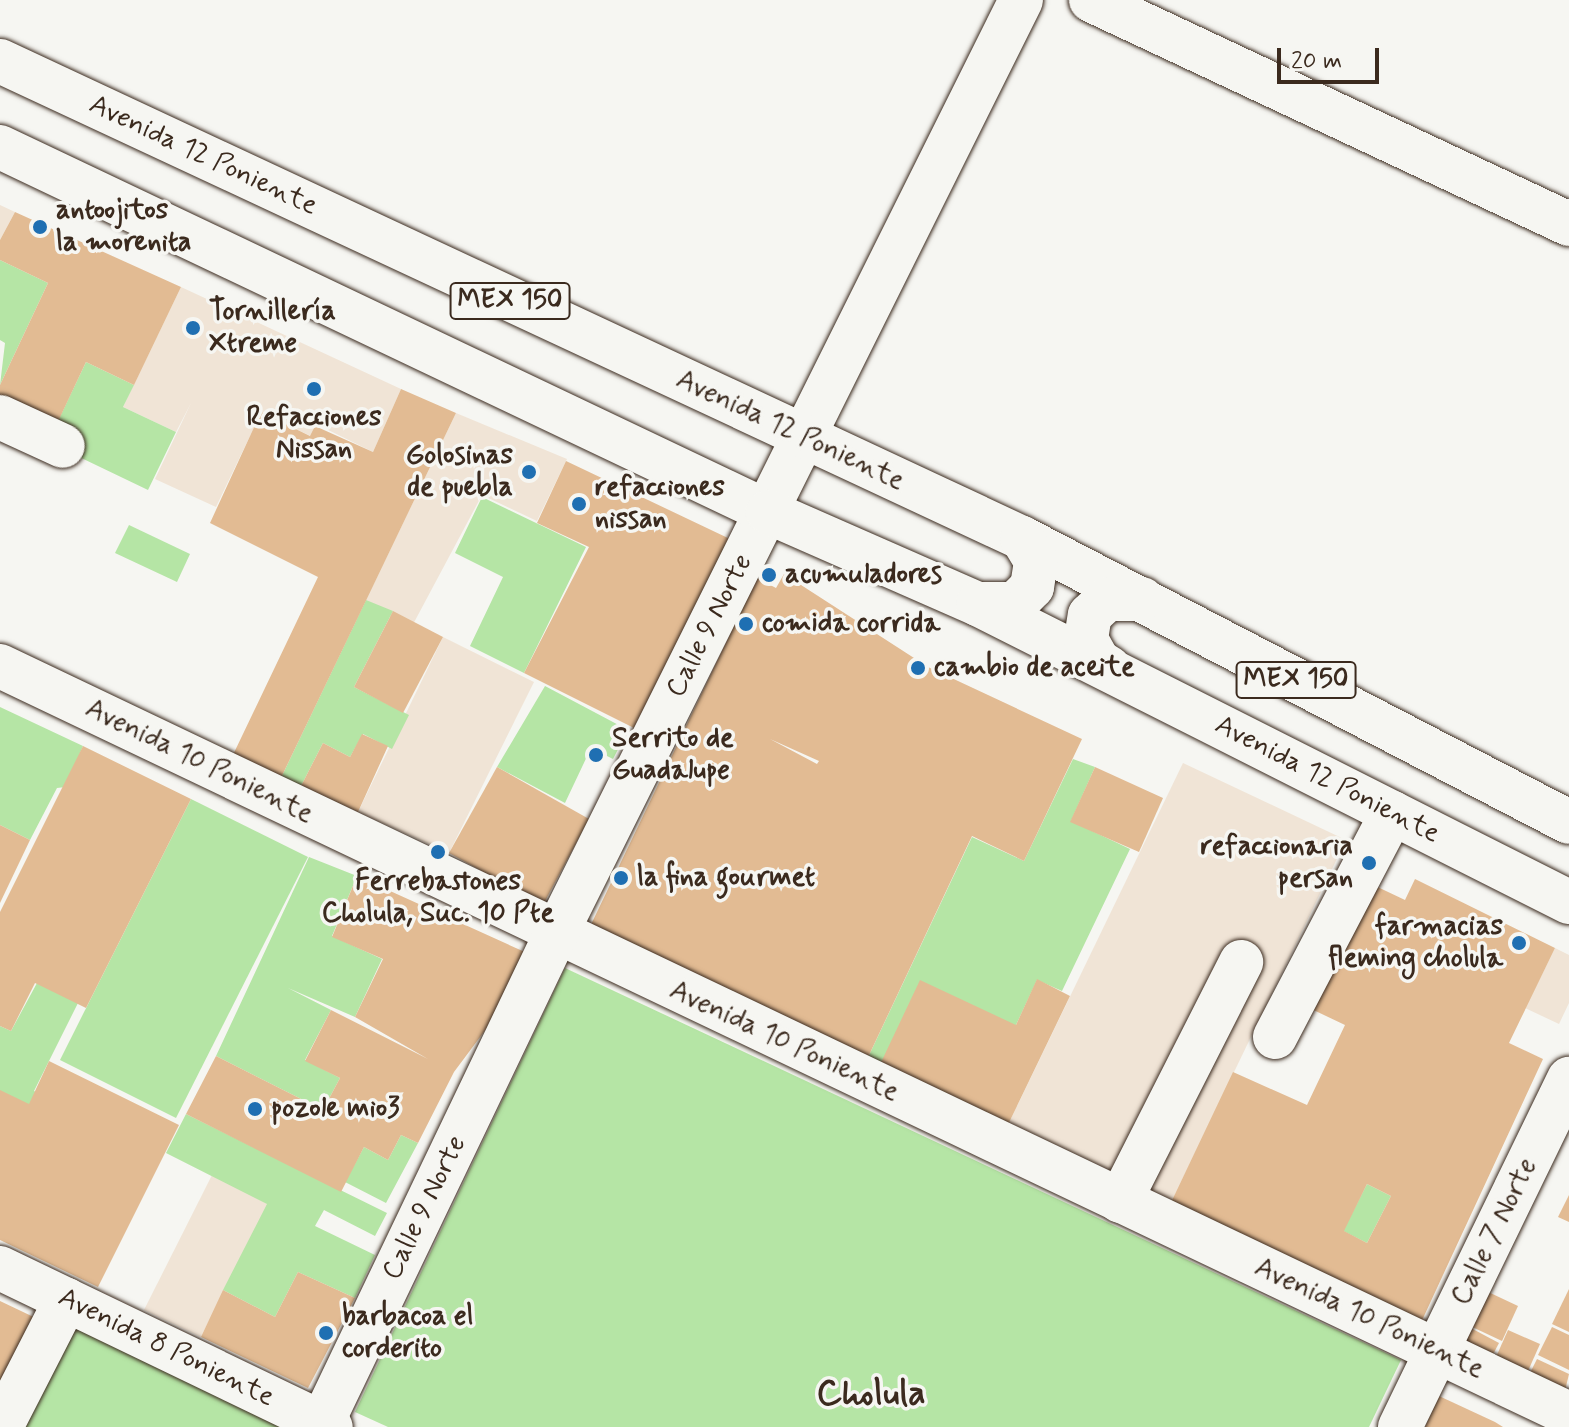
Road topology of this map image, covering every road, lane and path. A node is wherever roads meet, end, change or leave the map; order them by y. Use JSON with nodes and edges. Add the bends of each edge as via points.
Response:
{"nodes":[{"id":1,"x":1021,"y":0,"type":"edge"},
{"id":2,"x":1091,"y":0,"type":"edge"},
{"id":3,"x":0,"y":61,"type":"edge"},
{"id":4,"x":0,"y":147,"type":"edge"},
{"id":5,"x":1569,"y":224,"type":"edge"},
{"id":6,"x":0,"y":417,"type":"edge"},
{"id":7,"x":806,"y":440,"type":"junction"},
{"id":8,"x":63,"y":446,"type":"dead end"},
{"id":9,"x":768,"y":512,"type":"junction"},
{"id":10,"x":1022,"y":538,"type":"junction"},
{"id":11,"x":1142,"y":599,"type":"junction"},
{"id":12,"x":978,"y":604,"type":"junction"},
{"id":13,"x":0,"y":666,"type":"edge"},
{"id":14,"x":1109,"y":668,"type":"junction"},
{"id":15,"x":1392,"y":813,"type":"junction"},
{"id":16,"x":1569,"y":822,"type":"edge"},
{"id":17,"x":1569,"y":902,"type":"edge"},
{"id":18,"x":556,"y":934,"type":"junction"},
{"id":19,"x":1241,"y":962,"type":"dead end"},
{"id":20,"x":1275,"y":1037,"type":"dead end"},
{"id":21,"x":1569,"y":1079,"type":"edge"},
{"id":22,"x":1120,"y":1201,"type":"junction"},
{"id":23,"x":0,"y":1268,"type":"edge"},
{"id":24,"x":66,"y":1300,"type":"junction"},
{"id":25,"x":1437,"y":1351,"type":"junction"},
{"id":26,"x":1569,"y":1414,"type":"edge"},
{"id":27,"x":324,"y":1426,"type":"edge"},
{"id":28,"x":1,"y":1427,"type":"edge"},
{"id":29,"x":1400,"y":1427,"type":"edge"}],
"edges":[{"from":1,"to":7,"type":"street","name":"Calle 9 Norte"},
{"from":2,"to":5,"type":"street"},
{"from":3,"to":7,"type":"street","name":"Avenida 12 Poniente","number":"MEX 150"},
{"from":4,"to":9,"type":"street","name":"Avenida 12 Poniente","number":"MEX 150"},
{"from":6,"to":8,"type":"street"},
{"from":7,"to":9,"type":"street","name":"Calle 9 Norte"},
{"from":7,"to":10,"type":"street","name":"Avenida 12 Poniente","number":"MEX 150"},
{"from":9,"to":12,"type":"street","name":"Avenida 12 Poniente","number":"MEX 150"},
{"from":9,"to":18,"type":"street","name":"Calle 9 Norte"},
{"from":10,"to":11,"type":"street","name":"Avenida 12 Poniente","number":"MEX 150"},
{"from":10,"to":12,"type":"street","via":[[1036,561],[1032,587],[1015,604]]},
{"from":11,"to":14,"type":"street","via":[[1107,599],[1090,615],[1086,639],[1098,661]]},
{"from":11,"to":16,"type":"street","name":"Avenida 12 Poniente","number":"MEX 150"},
{"from":12,"to":14,"type":"street","name":"Avenida 12 Poniente","number":"MEX 150"},
{"from":13,"to":18,"type":"street","name":"Avenida 10 Poniente"},
{"from":14,"to":15,"type":"street","name":"Avenida 12 Poniente","number":"MEX 150"},
{"from":15,"to":17,"type":"street","name":"Avenida 12 Poniente","number":"MEX 150"},
{"from":15,"to":20,"type":"street"},
{"from":18,"to":22,"type":"street","name":"Avenida 10 Poniente"},
{"from":18,"to":27,"type":"street","name":"Calle 9 Norte"},
{"from":19,"to":22,"type":"street"},
{"from":21,"to":25,"type":"street","name":"Calle 7 Norte"},
{"from":22,"to":25,"type":"street","name":"Avenida 10 Poniente"},
{"from":23,"to":24,"type":"street","name":"Avenida 8 Poniente"},
{"from":24,"to":27,"type":"street","name":"Avenida 8 Poniente"},
{"from":24,"to":28,"type":"street"},
{"from":25,"to":26,"type":"street","name":"Avenida 10 Poniente"},
{"from":25,"to":29,"type":"street","name":"Calle 7 Norte"}]}
